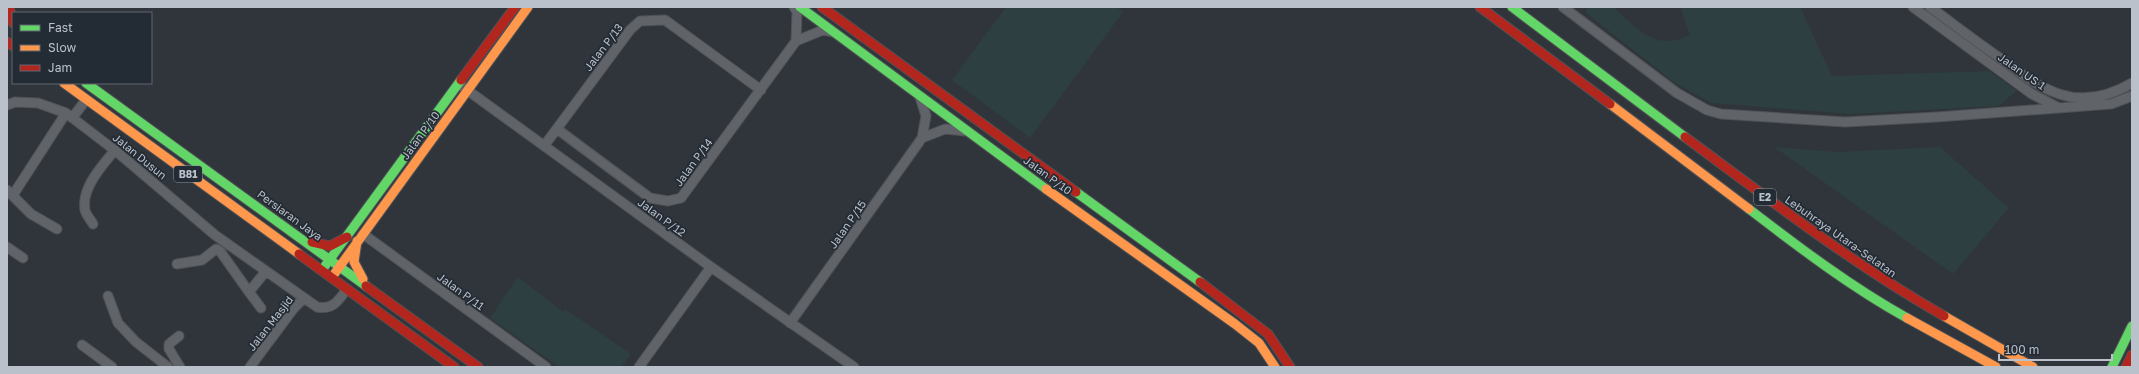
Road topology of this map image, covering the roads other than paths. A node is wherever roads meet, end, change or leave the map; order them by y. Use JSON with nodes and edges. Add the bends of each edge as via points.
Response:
{"nodes":[{"id":1,"x":9,"y":7,"type":"edge"},
{"id":2,"x":514,"y":7,"type":"edge"},
{"id":3,"x":528,"y":7,"type":"edge"},
{"id":4,"x":794,"y":7,"type":"edge"},
{"id":5,"x":800,"y":7,"type":"edge"},
{"id":6,"x":822,"y":7,"type":"edge"},
{"id":7,"x":1480,"y":7,"type":"edge"},
{"id":8,"x":1512,"y":7,"type":"edge"},
{"id":9,"x":1563,"y":7,"type":"edge"},
{"id":10,"x":1913,"y":7,"type":"edge"},
{"id":11,"x":1930,"y":7,"type":"edge"},
{"id":12,"x":12,"y":19,"type":"edge"},
{"id":13,"x":836,"y":32,"type":"junction"},
{"id":14,"x":796,"y":41,"type":"junction"},
{"id":15,"x":2132,"y":83,"type":"edge"},
{"id":16,"x":65,"y":84,"type":"edge"},
{"id":17,"x":87,"y":84,"type":"edge"},
{"id":18,"x":458,"y":84,"type":"junction"},
{"id":19,"x":467,"y":90,"type":"junction"},
{"id":20,"x":761,"y":90,"type":"junction"},
{"id":21,"x":2132,"y":96,"type":"edge"},
{"id":22,"x":920,"y":97,"type":"junction"},
{"id":23,"x":86,"y":100,"type":"junction"},
{"id":24,"x":7,"y":105,"type":"edge"},
{"id":25,"x":2058,"y":108,"type":"junction"},
{"id":26,"x":69,"y":116,"type":"junction"},
{"id":27,"x":557,"y":129,"type":"junction"},
{"id":28,"x":969,"y":132,"type":"junction"},
{"id":29,"x":922,"y":138,"type":"junction"},
{"id":30,"x":544,"y":146,"type":"junction"},
{"id":31,"x":115,"y":150,"type":"junction"},
{"id":32,"x":10,"y":192,"type":"edge"},
{"id":33,"x":93,"y":224,"type":"dead end"},
{"id":34,"x":57,"y":229,"type":"dead end"},
{"id":35,"x":347,"y":238,"type":"junction"},
{"id":36,"x":360,"y":238,"type":"junction"},
{"id":37,"x":303,"y":239,"type":"junction"},
{"id":38,"x":7,"y":247,"type":"edge"},
{"id":39,"x":23,"y":258,"type":"dead end"},
{"id":40,"x":330,"y":259,"type":"junction"},
{"id":41,"x":177,"y":264,"type":"dead end"},
{"id":42,"x":340,"y":266,"type":"junction"},
{"id":43,"x":711,"y":267,"type":"junction"},
{"id":44,"x":322,"y":270,"type":"junction"},
{"id":45,"x":266,"y":271,"type":"junction"},
{"id":46,"x":331,"y":278,"type":"junction"},
{"id":47,"x":347,"y":289,"type":"junction"},
{"id":48,"x":372,"y":289,"type":"junction"},
{"id":49,"x":249,"y":292,"type":"junction"},
{"id":50,"x":108,"y":296,"type":"dead end"},
{"id":51,"x":304,"y":298,"type":"junction"},
{"id":52,"x":261,"y":308,"type":"dead end"},
{"id":53,"x":790,"y":323,"type":"junction"},
{"id":54,"x":2132,"y":326,"type":"edge"},
{"id":55,"x":179,"y":336,"type":"dead end"},
{"id":56,"x":82,"y":345,"type":"dead end"},
{"id":57,"x":2132,"y":355,"type":"edge"},
{"id":58,"x":112,"y":367,"type":"edge"},
{"id":59,"x":168,"y":367,"type":"edge"},
{"id":60,"x":180,"y":367,"type":"edge"},
{"id":61,"x":250,"y":367,"type":"edge"},
{"id":62,"x":454,"y":367,"type":"edge"},
{"id":63,"x":478,"y":367,"type":"edge"},
{"id":64,"x":546,"y":367,"type":"edge"},
{"id":65,"x":639,"y":367,"type":"edge"},
{"id":66,"x":854,"y":367,"type":"edge"},
{"id":67,"x":1275,"y":367,"type":"edge"},
{"id":68,"x":1290,"y":367,"type":"edge"},
{"id":69,"x":1996,"y":367,"type":"edge"},
{"id":70,"x":2032,"y":367,"type":"edge"},
{"id":71,"x":2112,"y":367,"type":"edge"},
{"id":72,"x":2126,"y":367,"type":"edge"}],
"edges":[{"from":1,"to":12,"type":"main road"},
{"from":2,"to":18,"type":"main road","name":"Jalan P/10"},
{"from":3,"to":19,"type":"main road","name":"Jalan P/10"},
{"from":4,"to":14,"type":"street","via":[[798,12]]},
{"from":5,"to":13,"type":"main road","name":"Jalan P/10"},
{"from":6,"to":68,"type":"main road","name":"Jalan P/10","via":[[1236,308],[1268,334]]},
{"from":7,"to":69,"type":"main road","number":"E2","via":[[1818,261],[1886,306]]},
{"from":8,"to":70,"type":"main road","name":"Lebuhraya Utara–Selatan","number":"E2","via":[[1829,244],[1895,288]]},
{"from":9,"to":25,"type":"street","via":[[1676,93],[1707,110],[1721,114],[1845,122],[1937,118]]},
{"from":10,"to":25,"type":"street","name":"Jalan US 1","via":[[2032,94]]},
{"from":11,"to":15,"type":"street","name":"Jalan US 1","via":[[2050,92],[2091,97],[2116,92]]},
{"from":13,"to":14,"type":"street","via":[[822,30]]},
{"from":13,"to":22,"type":"main road","name":"Jalan P/10"},
{"from":14,"to":20,"type":"street","name":"Jalan P/14"},
{"from":16,"to":23,"type":"main road","number":"B81"},
{"from":17,"to":37,"type":"main road","name":"Persiaran Jaya","number":"B81"},
{"from":18,"to":19,"type":"street","name":"Jalan P/12"},
{"from":18,"to":35,"type":"main road","name":"Jalan P/10"},
{"from":19,"to":30,"type":"street","name":"Jalan P/12"},
{"from":19,"to":36,"type":"main road","name":"Jalan P/10"},
{"from":20,"to":27,"type":"street","name":"Jalan P/13","via":[[666,20],[640,21],[630,30]]},
{"from":20,"to":27,"type":"street","name":"Jalan P/14","via":[[681,198],[675,200],[650,198]]},
{"from":21,"to":25,"type":"street","via":[[2111,104]]},
{"from":22,"to":28,"type":"main road","name":"Jalan P/10"},
{"from":22,"to":29,"type":"street","name":"Jalan P/15","via":[[926,116]]},
{"from":23,"to":26,"type":"street"},
{"from":23,"to":44,"type":"main road","number":"B81"},
{"from":24,"to":26,"type":"street","name":"Jalan Dusun","via":[[15,102],[38,103]]},
{"from":26,"to":31,"type":"street","name":"Jalan Dusun"},
{"from":26,"to":32,"type":"street"},
{"from":27,"to":30,"type":"street","name":"Jalan P/13"},
{"from":28,"to":29,"type":"street","via":[[945,129]]},
{"from":28,"to":67,"type":"main road","name":"Jalan P/10","via":[[1235,324],[1259,343]]},
{"from":29,"to":53,"type":"street","name":"Jalan P/15"},
{"from":30,"to":43,"type":"street","name":"Jalan P/12"},
{"from":31,"to":33,"type":"street","via":[[93,179],[85,199],[85,212]]},
{"from":31,"to":45,"type":"street","name":"Jalan Dusun","via":[[215,235]]},
{"from":32,"to":34,"type":"street","via":[[31,214]]},
{"from":35,"to":37,"type":"main road","via":[[330,246]]},
{"from":35,"to":40,"type":"main road","name":"Jalan P/10"},
{"from":36,"to":42,"type":"main road","name":"Jalan P/10"},
{"from":36,"to":48,"type":"main road","via":[[353,255],[354,264],[357,272]]},
{"from":36,"to":64,"type":"street","name":"Jalan P/11"},
{"from":37,"to":40,"type":"main road","name":"Persiaran Jaya","number":"B81"},
{"from":38,"to":39,"type":"street"},
{"from":40,"to":42,"type":"main road","name":"Persiaran Jaya","number":"B81"},
{"from":40,"to":44,"type":"main road","name":"Jalan P/10"},
{"from":41,"to":49,"type":"street","via":[[202,260],[216,249]]},
{"from":42,"to":46,"type":"main road","name":"Jalan P/10"},
{"from":42,"to":48,"type":"main road","name":"Persiaran Jaya","number":"B81"},
{"from":43,"to":53,"type":"street","name":"Jalan P/12"},
{"from":43,"to":65,"type":"street"},
{"from":44,"to":46,"type":"main road","number":"B81"},
{"from":45,"to":49,"type":"street"},
{"from":45,"to":51,"type":"street","name":"Jalan Dusun"},
{"from":46,"to":47,"type":"main road","number":"B81"},
{"from":47,"to":51,"type":"street","name":"Jalan Masjid","via":[[331,307],[317,307]]},
{"from":47,"to":62,"type":"main road","number":"B81"},
{"from":48,"to":63,"type":"main road","name":"Persiaran Jaya","number":"B81"},
{"from":49,"to":52,"type":"street"},
{"from":50,"to":59,"type":"street","via":[[118,324]]},
{"from":51,"to":61,"type":"street","name":"Jalan Masjid"},
{"from":53,"to":66,"type":"street","name":"Jalan P/12"},
{"from":54,"to":71,"type":"main road"},
{"from":55,"to":60,"type":"street","via":[[169,344],[169,349]]},
{"from":56,"to":58,"type":"street"},
{"from":57,"to":72,"type":"main road"}]}
